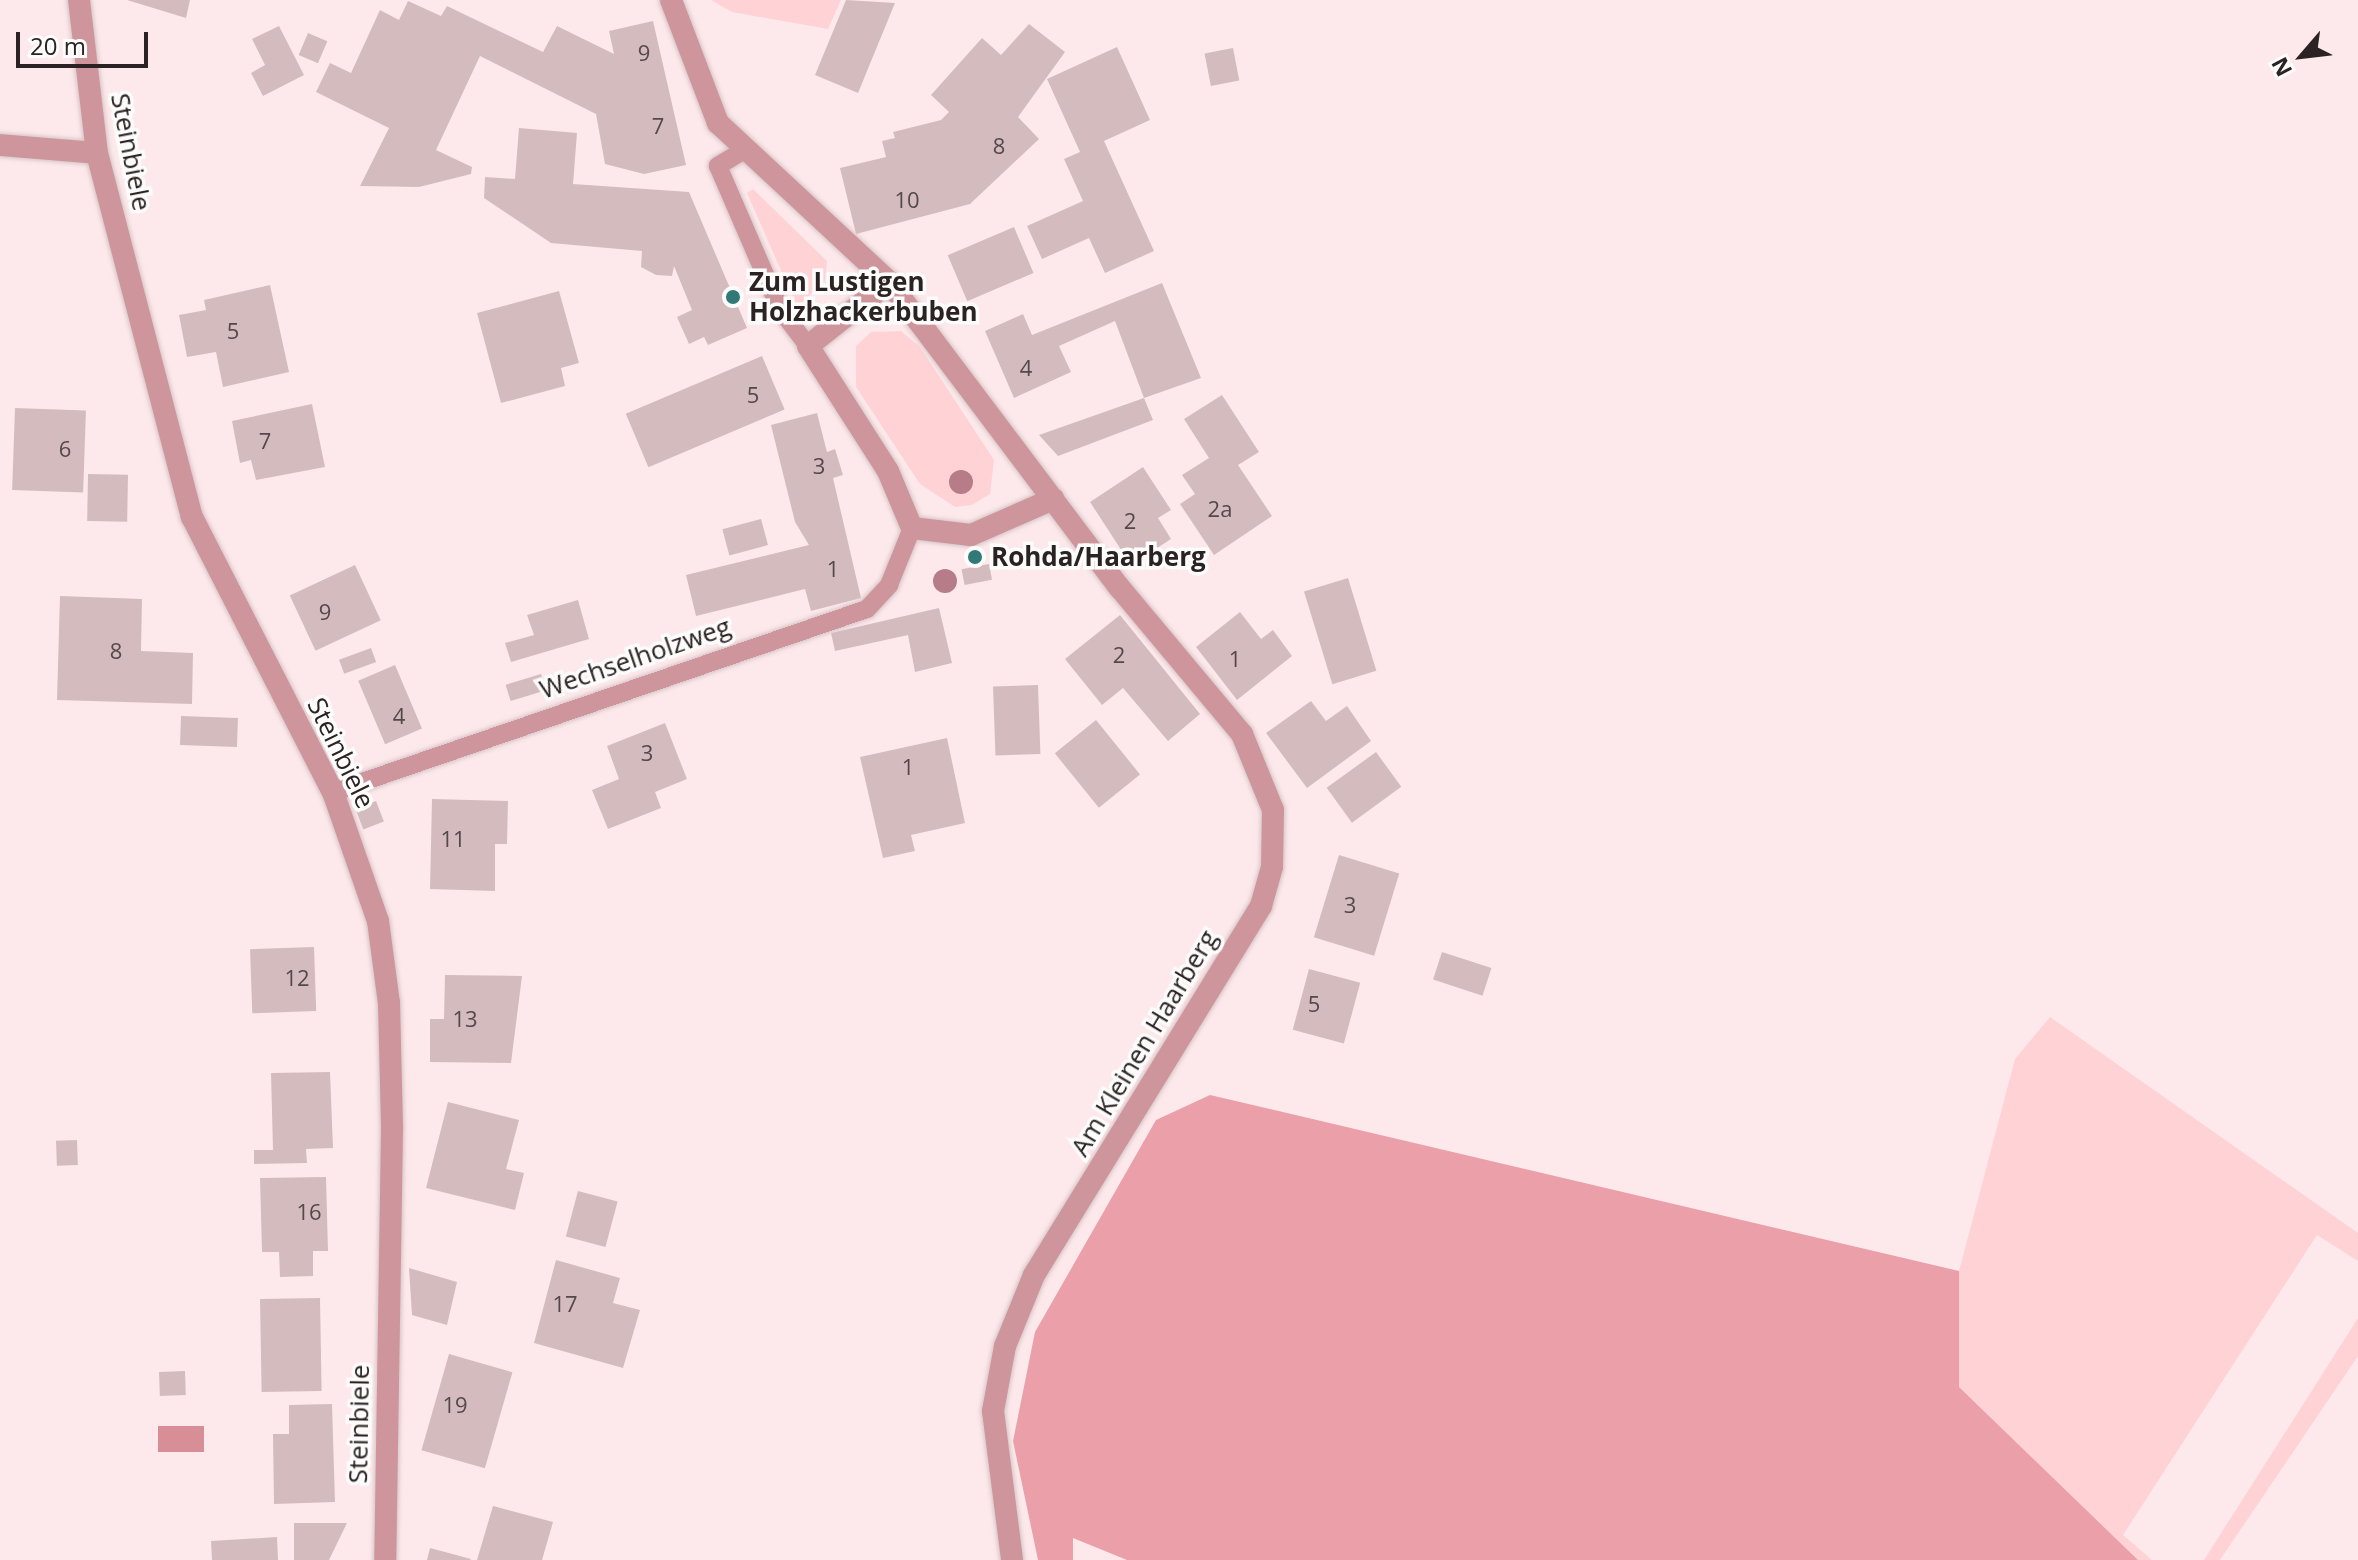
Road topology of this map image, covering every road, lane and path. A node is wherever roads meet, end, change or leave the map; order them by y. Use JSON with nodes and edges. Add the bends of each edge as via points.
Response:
{"nodes":[{"id":1,"x":79,"y":0,"type":"edge"},
{"id":2,"x":671,"y":0,"type":"edge"},
{"id":3,"x":0,"y":145,"type":"edge"},
{"id":4,"x":746,"y":149,"type":"junction"},
{"id":5,"x":97,"y":153,"type":"junction"},
{"id":6,"x":889,"y":282,"type":"junction"},
{"id":7,"x":808,"y":346,"type":"junction"},
{"id":8,"x":1053,"y":499,"type":"junction"},
{"id":9,"x":912,"y":528,"type":"junction"},
{"id":10,"x":333,"y":792,"type":"junction"},
{"id":11,"x":385,"y":1560,"type":"edge"},
{"id":12,"x":1012,"y":1560,"type":"edge"}],
"edges":[{"from":1,"to":5,"type":"street","name":"Steinbiele"},
{"from":2,"to":4,"type":"street","name":"Am Kleinen Haarberg","via":[[718,123]]},
{"from":3,"to":5,"type":"street"},
{"from":4,"to":6,"type":"street","name":"Am Kleinen Haarberg"},
{"from":4,"to":7,"type":"lane","via":[[718,166],[780,309]]},
{"from":5,"to":10,"type":"street","name":"Steinbiele","via":[[192,517]]},
{"from":6,"to":7,"type":"street"},
{"from":6,"to":8,"type":"street","name":"Am Kleinen Haarberg"},
{"from":7,"to":9,"type":"street","via":[[888,471]]},
{"from":8,"to":9,"type":"street","via":[[971,535]]},
{"from":8,"to":12,"type":"street","name":"Am Kleinen Haarberg","via":[[1242,734],[1273,810],[1272,867],[1261,906],[1034,1275],[1005,1346],[993,1411]]},
{"from":9,"to":10,"type":"lane","name":"Wechselholzweg","via":[[889,585],[867,609]]},
{"from":10,"to":11,"type":"street","name":"Steinbiele","via":[[378,921],[389,1003]]}]}
